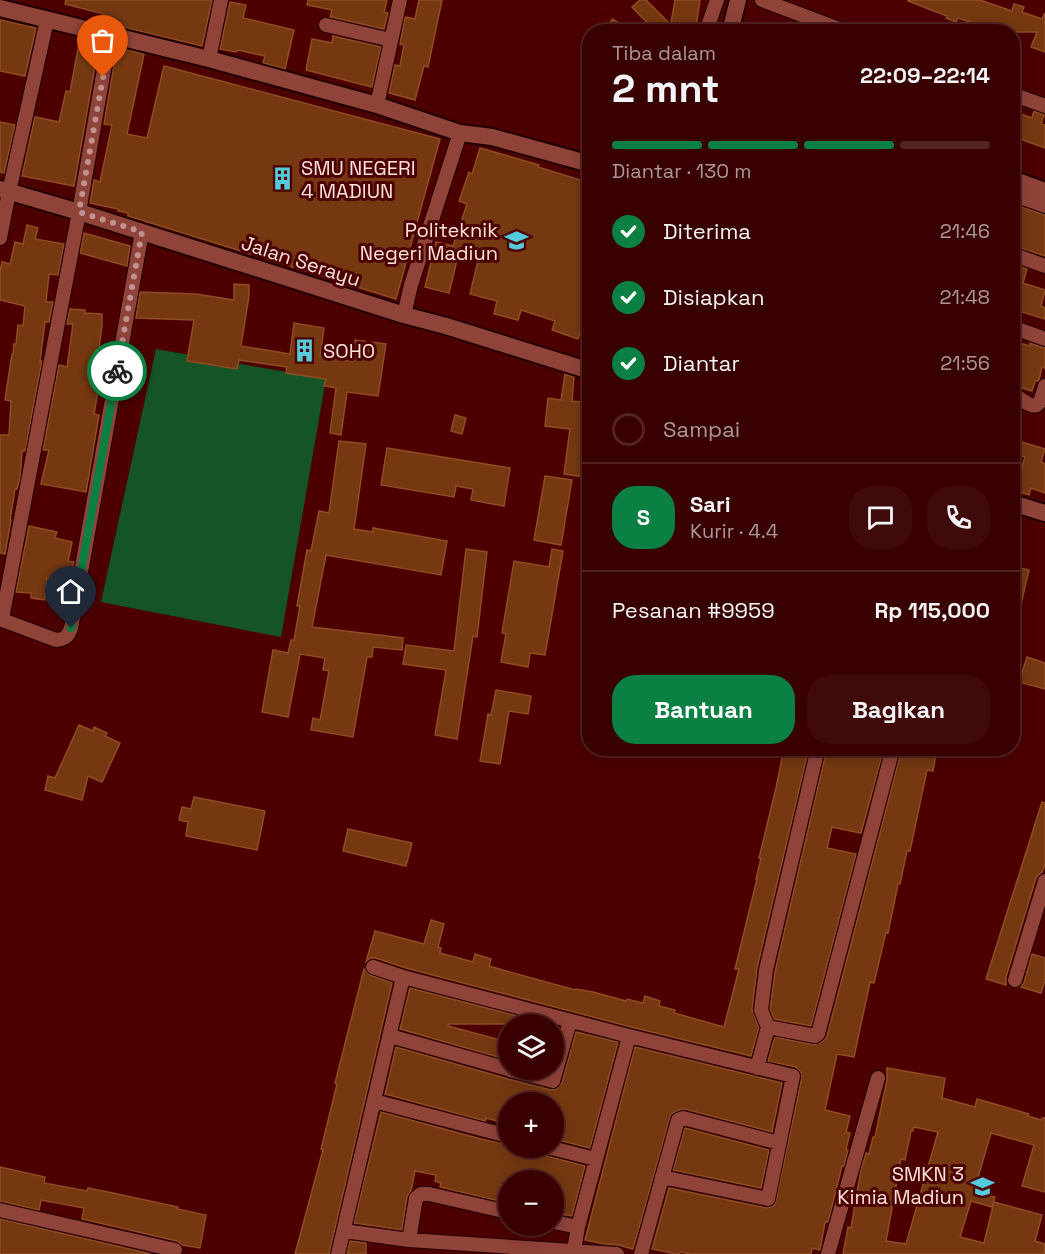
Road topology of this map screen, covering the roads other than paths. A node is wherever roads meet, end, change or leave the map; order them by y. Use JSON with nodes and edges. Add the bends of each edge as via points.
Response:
{"nodes":[{"id":1,"x":221,"y":0,"type":"edge"},
{"id":2,"x":400,"y":0,"type":"edge"},
{"id":3,"x":717,"y":0,"type":"edge"},
{"id":4,"x":738,"y":0,"type":"edge"},
{"id":5,"x":762,"y":0,"type":"edge"},
{"id":6,"x":0,"y":8,"type":"edge"},
{"id":7,"x":47,"y":20,"type":"junction"},
{"id":8,"x":709,"y":23,"type":"dead end"},
{"id":9,"x":732,"y":24,"type":"edge"},
{"id":10,"x":826,"y":24,"type":"edge"},
{"id":11,"x":326,"y":25,"type":"dead end"},
{"id":12,"x":110,"y":35,"type":"junction"},
{"id":13,"x":391,"y":40,"type":"junction"},
{"id":14,"x":209,"y":59,"type":"junction"},
{"id":15,"x":1020,"y":97,"type":"edge"},
{"id":16,"x":377,"y":105,"type":"junction"},
{"id":17,"x":1045,"y":106,"type":"edge"},
{"id":18,"x":460,"y":133,"type":"junction"},
{"id":19,"x":582,"y":162,"type":"edge"},
{"id":20,"x":1020,"y":182,"type":"edge"},
{"id":21,"x":4,"y":191,"type":"edge"},
{"id":22,"x":1045,"y":191,"type":"edge"},
{"id":23,"x":1020,"y":197,"type":"edge"},
{"id":24,"x":1045,"y":206,"type":"edge"},
{"id":25,"x":79,"y":212,"type":"junction"},
{"id":26,"x":142,"y":232,"type":"junction"},
{"id":27,"x":0,"y":238,"type":"edge"},
{"id":28,"x":1020,"y":257,"type":"edge"},
{"id":29,"x":1045,"y":266,"type":"edge"},
{"id":30,"x":404,"y":315,"type":"junction"},
{"id":31,"x":1020,"y":330,"type":"edge"},
{"id":32,"x":1045,"y":339,"type":"edge"},
{"id":33,"x":582,"y":368,"type":"edge"},
{"id":34,"x":1045,"y":386,"type":"edge"},
{"id":35,"x":1020,"y":399,"type":"edge"},
{"id":36,"x":1020,"y":505,"type":"edge"},
{"id":37,"x":1045,"y":513,"type":"edge"},
{"id":38,"x":1,"y":619,"type":"edge"},
{"id":39,"x":816,"y":756,"type":"edge"},
{"id":40,"x":891,"y":756,"type":"edge"},
{"id":41,"x":1045,"y":880,"type":"edge"},
{"id":42,"x":373,"y":968,"type":"dead end"},
{"id":43,"x":403,"y":977,"type":"junction"},
{"id":44,"x":1015,"y":980,"type":"dead end"},
{"id":45,"x":570,"y":1021,"type":"junction"},
{"id":46,"x":768,"y":1027,"type":"junction"},
{"id":47,"x":390,"y":1036,"type":"junction"},
{"id":48,"x":629,"y":1036,"type":"junction"},
{"id":49,"x":564,"y":1042,"type":"edge"},
{"id":50,"x":498,"y":1066,"type":"edge"},
{"id":51,"x":757,"y":1068,"type":"junction"},
{"id":52,"x":878,"y":1078,"type":"dead end"},
{"id":53,"x":374,"y":1101,"type":"junction"},
{"id":54,"x":498,"y":1133,"type":"edge"},
{"id":55,"x":779,"y":1143,"type":"junction"},
{"id":56,"x":564,"y":1151,"type":"edge"},
{"id":57,"x":596,"y":1159,"type":"junction"},
{"id":58,"x":662,"y":1177,"type":"junction"},
{"id":59,"x":0,"y":1210,"type":"edge"},
{"id":60,"x":498,"y":1210,"type":"edge"},
{"id":61,"x":564,"y":1224,"type":"edge"},
{"id":62,"x":578,"y":1227,"type":"junction"},
{"id":63,"x":344,"y":1231,"type":"junction"},
{"id":64,"x":409,"y":1240,"type":"junction"},
{"id":65,"x":175,"y":1250,"type":"dead end"},
{"id":66,"x":574,"y":1250,"type":"junction"},
{"id":67,"x":338,"y":1254,"type":"edge"},
{"id":68,"x":617,"y":1254,"type":"edge"},
{"id":69,"x":641,"y":1254,"type":"edge"},
{"id":70,"x":828,"y":1254,"type":"edge"}],
"edges":[{"from":1,"to":14,"type":"street"},
{"from":2,"to":13,"type":"street"},
{"from":3,"to":8,"type":"street"},
{"from":4,"to":9,"type":"street"},
{"from":5,"to":10,"type":"street"},
{"from":6,"to":7,"type":"street"},
{"from":7,"to":12,"type":"street"},
{"from":7,"to":21,"type":"street"},
{"from":11,"to":13,"type":"street"},
{"from":12,"to":14,"type":"street"},
{"from":12,"to":25,"type":"street"},
{"from":13,"to":16,"type":"street"},
{"from":14,"to":16,"type":"street"},
{"from":15,"to":17,"type":"street"},
{"from":16,"to":18,"type":"street"},
{"from":18,"to":19,"type":"street","via":[[492,137]]},
{"from":18,"to":30,"type":"street"},
{"from":20,"to":22,"type":"street"},
{"from":21,"to":25,"type":"street","name":"Jalan Serayu"},
{"from":21,"to":27,"type":"street"},
{"from":23,"to":24,"type":"street"},
{"from":25,"to":26,"type":"street","name":"Jalan Serayu"},
{"from":25,"to":38,"type":"street"},
{"from":26,"to":30,"type":"street","name":"Jalan Serayu"},
{"from":26,"to":38,"type":"street","via":[[69,636],[56,640]]},
{"from":28,"to":29,"type":"street"},
{"from":30,"to":33,"type":"street","name":"Jalan Serayu"},
{"from":31,"to":32,"type":"street"},
{"from":34,"to":35,"type":"street","via":[[1038,405]]},
{"from":36,"to":37,"type":"street"},
{"from":39,"to":46,"type":"street","via":[[766,970],[761,1010]]},
{"from":40,"to":46,"type":"street","via":[[818,1034]]},
{"from":41,"to":44,"type":"street"},
{"from":42,"to":43,"type":"street"},
{"from":43,"to":45,"type":"street"},
{"from":43,"to":47,"type":"street"},
{"from":45,"to":48,"type":"street"},
{"from":45,"to":49,"type":"street"},
{"from":46,"to":51,"type":"street"},
{"from":47,"to":50,"type":"street"},
{"from":47,"to":53,"type":"street"},
{"from":48,"to":51,"type":"street"},
{"from":48,"to":57,"type":"street"},
{"from":51,"to":55,"type":"street","via":[[793,1076]]},
{"from":52,"to":70,"type":"street"},
{"from":53,"to":54,"type":"street"},
{"from":53,"to":63,"type":"street"},
{"from":55,"to":58,"type":"street","via":[[683,1118],[678,1120]]},
{"from":55,"to":58,"type":"street","via":[[768,1199]]},
{"from":56,"to":57,"type":"street"},
{"from":57,"to":62,"type":"street"},
{"from":58,"to":69,"type":"street"},
{"from":59,"to":65,"type":"street"},
{"from":60,"to":64,"type":"street","via":[[421,1194],[416,1198]]},
{"from":61,"to":62,"type":"street"},
{"from":62,"to":66,"type":"street"},
{"from":63,"to":64,"type":"street"},
{"from":63,"to":67,"type":"street"},
{"from":64,"to":66,"type":"street"},
{"from":66,"to":68,"type":"street"}]}
